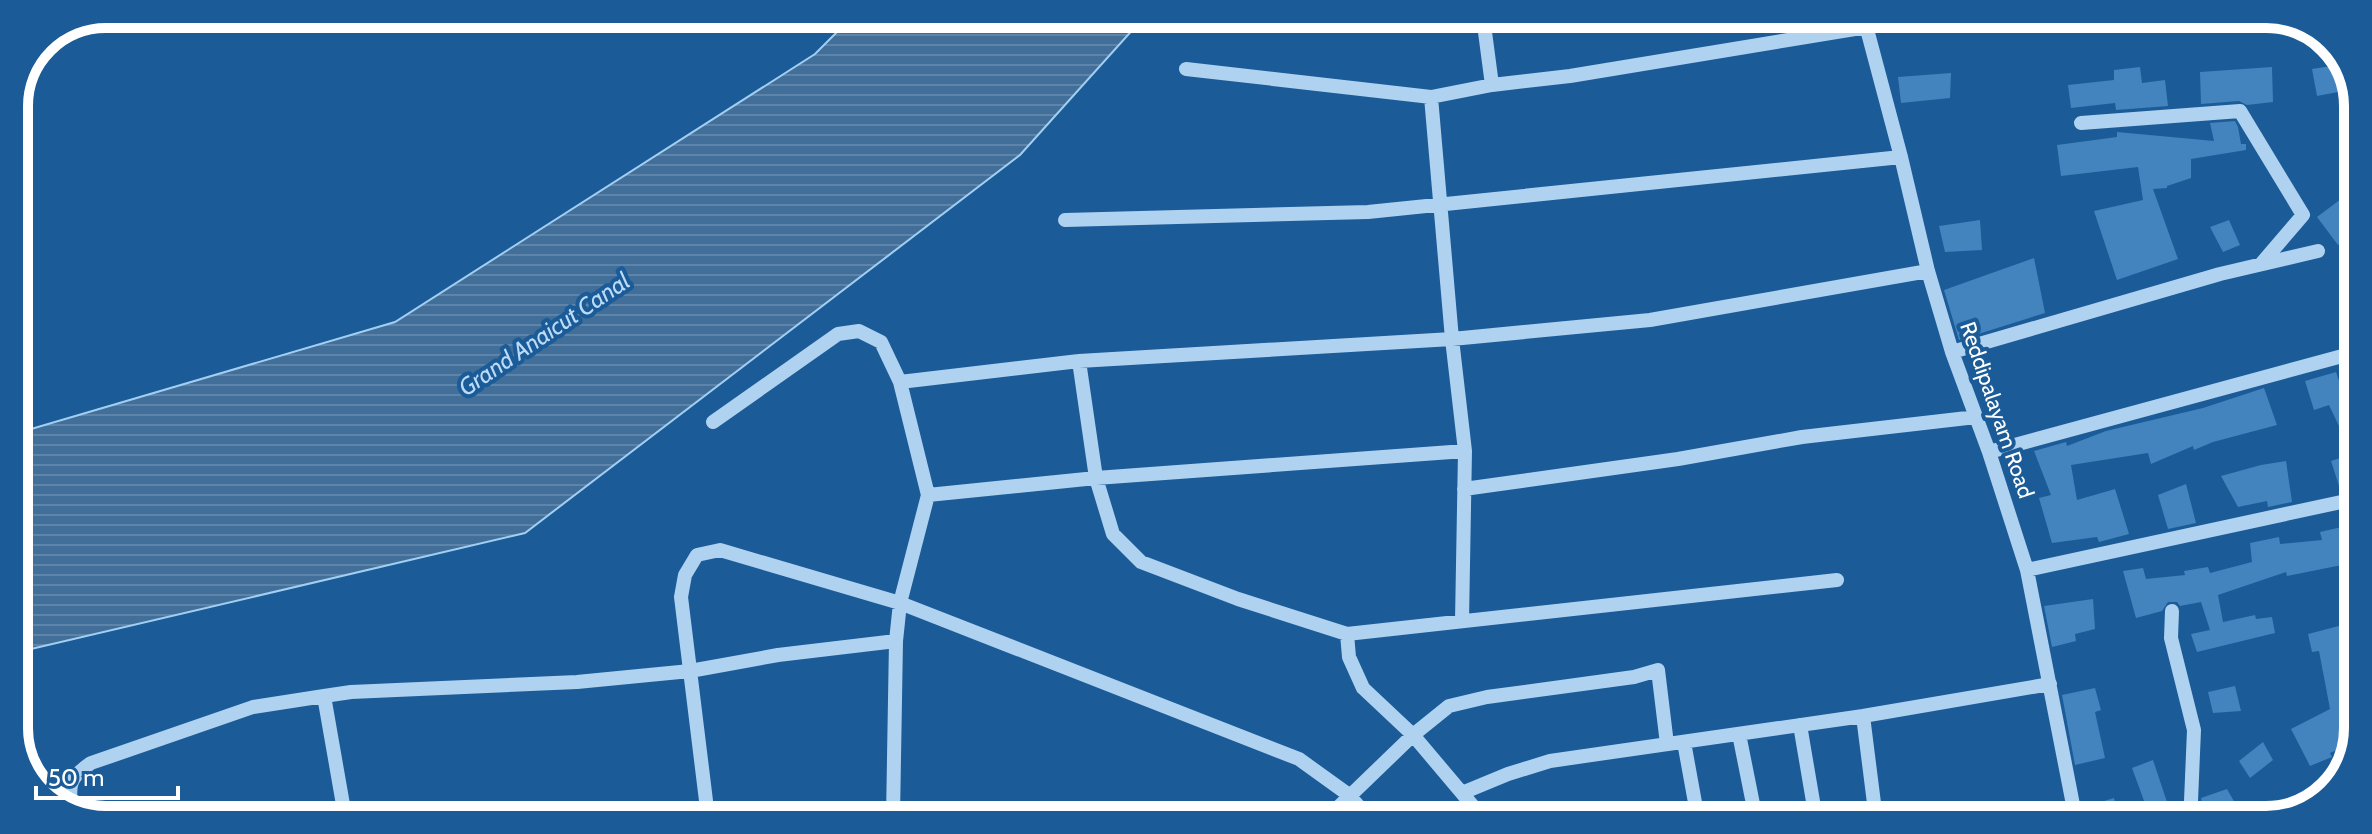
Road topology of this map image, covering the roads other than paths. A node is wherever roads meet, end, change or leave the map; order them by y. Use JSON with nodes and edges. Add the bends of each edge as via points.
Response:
{"nodes":[{"id":1,"x":1484,"y":28,"type":"edge"},
{"id":2,"x":1833,"y":28,"type":"edge"},
{"id":3,"x":1868,"y":28,"type":"edge"},
{"id":4,"x":1186,"y":69,"type":"dead end"},
{"id":5,"x":1492,"y":85,"type":"junction"},
{"id":6,"x":1431,"y":97,"type":"junction"},
{"id":7,"x":2081,"y":123,"type":"dead end"},
{"id":8,"x":1901,"y":157,"type":"junction"},
{"id":9,"x":1439,"y":206,"type":"junction"},
{"id":10,"x":1065,"y":220,"type":"dead end"},
{"id":11,"x":2318,"y":251,"type":"dead end"},
{"id":12,"x":2261,"y":264,"type":"junction"},
{"id":13,"x":1928,"y":271,"type":"junction"},
{"id":14,"x":1452,"y":339,"type":"junction"},
{"id":15,"x":1952,"y":352,"type":"junction"},
{"id":16,"x":2344,"y":356,"type":"edge"},
{"id":17,"x":1079,"y":361,"type":"junction"},
{"id":18,"x":900,"y":382,"type":"junction"},
{"id":19,"x":1976,"y":417,"type":"junction"},
{"id":20,"x":713,"y":422,"type":"dead end"},
{"id":21,"x":1465,"y":451,"type":"junction"},
{"id":22,"x":1989,"y":452,"type":"junction"},
{"id":23,"x":1096,"y":478,"type":"junction"},
{"id":24,"x":1464,"y":489,"type":"junction"},
{"id":25,"x":928,"y":495,"type":"junction"},
{"id":26,"x":2344,"y":501,"type":"edge"},
{"id":27,"x":2027,"y":570,"type":"junction"},
{"id":28,"x":1837,"y":580,"type":"dead end"},
{"id":29,"x":900,"y":603,"type":"junction"},
{"id":30,"x":2172,"y":611,"type":"dead end"},
{"id":31,"x":1462,"y":621,"type":"junction"},
{"id":32,"x":1347,"y":634,"type":"junction"},
{"id":33,"x":896,"y":641,"type":"junction"},
{"id":34,"x":690,"y":671,"type":"junction"},
{"id":35,"x":2050,"y":684,"type":"junction"},
{"id":36,"x":324,"y":696,"type":"junction"},
{"id":37,"x":1863,"y":716,"type":"junction"},
{"id":38,"x":1800,"y":725,"type":"junction"},
{"id":39,"x":1739,"y":734,"type":"junction"},
{"id":40,"x":1413,"y":735,"type":"junction"},
{"id":41,"x":1684,"y":742,"type":"junction"},
{"id":42,"x":1667,"y":744,"type":"junction"},
{"id":43,"x":1462,"y":793,"type":"junction"},
{"id":44,"x":1349,"y":795,"type":"junction"},
{"id":45,"x":70,"y":797,"type":"edge"},
{"id":46,"x":343,"y":806,"type":"edge"},
{"id":47,"x":707,"y":806,"type":"edge"},
{"id":48,"x":893,"y":806,"type":"edge"},
{"id":49,"x":1338,"y":806,"type":"edge"},
{"id":50,"x":1359,"y":806,"type":"edge"},
{"id":51,"x":1473,"y":806,"type":"edge"},
{"id":52,"x":1696,"y":806,"type":"edge"},
{"id":53,"x":1753,"y":806,"type":"edge"},
{"id":54,"x":1814,"y":806,"type":"edge"},
{"id":55,"x":1874,"y":806,"type":"edge"},
{"id":56,"x":2073,"y":806,"type":"edge"},
{"id":57,"x":2192,"y":806,"type":"edge"}],
"edges":[{"from":1,"to":5,"type":"street"},
{"from":2,"to":5,"type":"street"},
{"from":3,"to":8,"type":"street","name":"Reddipalayam Road"},
{"from":4,"to":6,"type":"street"},
{"from":5,"to":6,"type":"street"},
{"from":6,"to":9,"type":"street"},
{"from":7,"to":12,"type":"street","via":[[2240,111],[2303,215]]},
{"from":8,"to":9,"type":"street"},
{"from":8,"to":13,"type":"street","name":"Reddipalayam Road"},
{"from":9,"to":10,"type":"street"},
{"from":9,"to":14,"type":"street"},
{"from":11,"to":12,"type":"street"},
{"from":12,"to":15,"type":"street"},
{"from":13,"to":14,"type":"street","via":[[1650,320]]},
{"from":13,"to":15,"type":"street","name":"Reddipalayam Road"},
{"from":14,"to":17,"type":"street"},
{"from":14,"to":21,"type":"street"},
{"from":15,"to":19,"type":"street","name":"Reddipalayam Road"},
{"from":16,"to":22,"type":"street"},
{"from":17,"to":18,"type":"street"},
{"from":17,"to":23,"type":"street"},
{"from":18,"to":20,"type":"street","via":[[881,342],[859,331],[838,334]]},
{"from":18,"to":25,"type":"street"},
{"from":19,"to":22,"type":"street","name":"Reddipalayam Road"},
{"from":19,"to":24,"type":"street","via":[[1802,437]]},
{"from":21,"to":23,"type":"street"},
{"from":21,"to":24,"type":"street"},
{"from":22,"to":27,"type":"street","name":"Reddipalayam Road"},
{"from":23,"to":25,"type":"street"},
{"from":23,"to":32,"type":"street","via":[[1113,534],[1141,562]]},
{"from":24,"to":31,"type":"street"},
{"from":25,"to":29,"type":"street"},
{"from":26,"to":27,"type":"street"},
{"from":27,"to":35,"type":"street","name":"Reddipalayam Road"},
{"from":28,"to":31,"type":"street"},
{"from":29,"to":33,"type":"street"},
{"from":29,"to":34,"type":"street","via":[[720,550],[697,555],[685,575],[681,597]]},
{"from":29,"to":44,"type":"street","via":[[1299,759]]},
{"from":30,"to":57,"type":"street","via":[[2171,638],[2194,730]]},
{"from":31,"to":32,"type":"street"},
{"from":32,"to":40,"type":"street","via":[[1349,657],[1363,688]]},
{"from":33,"to":34,"type":"street"},
{"from":33,"to":48,"type":"street"},
{"from":34,"to":36,"type":"street"},
{"from":34,"to":47,"type":"street"},
{"from":35,"to":37,"type":"street"},
{"from":35,"to":56,"type":"street","name":"Reddipalayam Road"},
{"from":36,"to":45,"type":"street","via":[[253,707],[91,763],[75,775]]},
{"from":36,"to":46,"type":"street"},
{"from":37,"to":38,"type":"street"},
{"from":37,"to":55,"type":"street"},
{"from":38,"to":39,"type":"street"},
{"from":38,"to":54,"type":"street"},
{"from":39,"to":41,"type":"street"},
{"from":39,"to":53,"type":"street"},
{"from":40,"to":42,"type":"street","via":[[1449,706],[1658,670]]},
{"from":40,"to":43,"type":"street"},
{"from":40,"to":44,"type":"street"},
{"from":41,"to":42,"type":"street"},
{"from":41,"to":52,"type":"street"},
{"from":42,"to":43,"type":"street","via":[[1550,761]]},
{"from":43,"to":51,"type":"street"},
{"from":44,"to":49,"type":"street"},
{"from":44,"to":50,"type":"street"}]}
